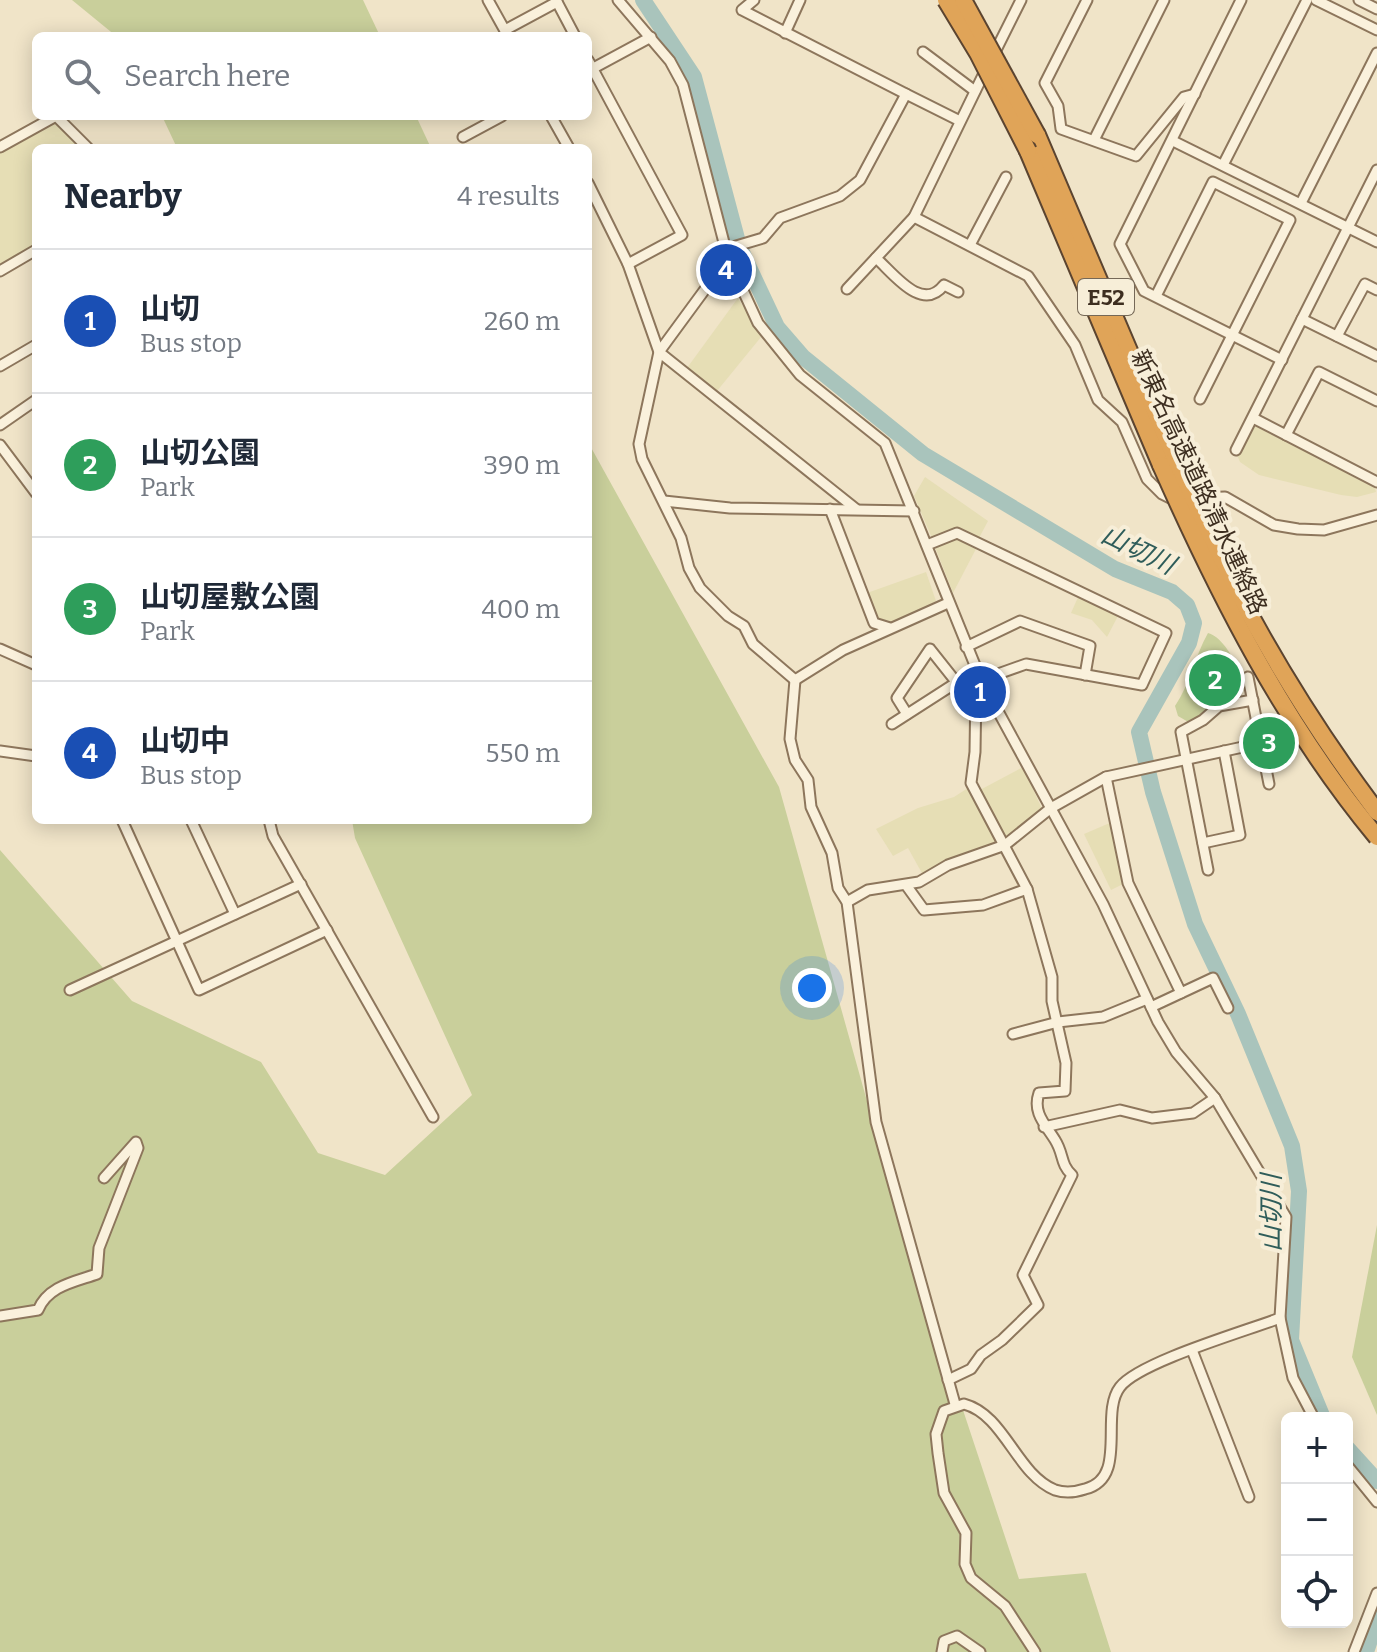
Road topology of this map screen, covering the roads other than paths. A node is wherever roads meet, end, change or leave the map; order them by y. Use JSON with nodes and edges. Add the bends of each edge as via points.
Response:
{"nodes":[{"id":1,"x":488,"y":0,"type":"edge"},
{"id":2,"x":618,"y":0,"type":"edge"},
{"id":3,"x":754,"y":0,"type":"edge"},
{"id":4,"x":800,"y":0,"type":"edge"},
{"id":5,"x":946,"y":0,"type":"edge"},
{"id":6,"x":963,"y":0,"type":"edge"},
{"id":7,"x":1021,"y":0,"type":"edge"},
{"id":8,"x":1087,"y":0,"type":"edge"},
{"id":9,"x":1164,"y":0,"type":"edge"},
{"id":10,"x":1241,"y":0,"type":"edge"},
{"id":11,"x":1307,"y":0,"type":"edge"},
{"id":12,"x":1316,"y":0,"type":"edge"},
{"id":13,"x":1359,"y":0,"type":"edge"},
{"id":14,"x":557,"y":1,"type":"edge"},
{"id":15,"x":1377,"y":9,"type":"edge"},
{"id":16,"x":1377,"y":30,"type":"edge"},
{"id":17,"x":505,"y":32,"type":"edge"},
{"id":18,"x":508,"y":32,"type":"edge"},
{"id":19,"x":573,"y":32,"type":"edge"},
{"id":20,"x":785,"y":33,"type":"junction"},
{"id":21,"x":651,"y":37,"type":"junction"},
{"id":22,"x":923,"y":52,"type":"dead end"},
{"id":23,"x":1377,"y":53,"type":"edge"},
{"id":24,"x":592,"y":65,"type":"edge"},
{"id":25,"x":592,"y":71,"type":"edge"},
{"id":26,"x":975,"y":91,"type":"junction"},
{"id":27,"x":906,"y":94,"type":"junction"},
{"id":28,"x":1195,"y":94,"type":"junction"},
{"id":29,"x":49,"y":120,"type":"edge"},
{"id":30,"x":60,"y":120,"type":"edge"},
{"id":31,"x":495,"y":120,"type":"edge"},
{"id":32,"x":553,"y":120,"type":"edge"},
{"id":33,"x":960,"y":121,"type":"junction"},
{"id":34,"x":463,"y":137,"type":"dead end"},
{"id":35,"x":1094,"y":140,"type":"junction"},
{"id":36,"x":1173,"y":141,"type":"junction"},
{"id":37,"x":84,"y":144,"type":"edge"},
{"id":38,"x":567,"y":144,"type":"edge"},
{"id":39,"x":0,"y":147,"type":"edge"},
{"id":40,"x":1223,"y":165,"type":"junction"},
{"id":41,"x":1377,"y":170,"type":"edge"},
{"id":42,"x":1006,"y":177,"type":"dead end"},
{"id":43,"x":592,"y":191,"type":"edge"},
{"id":44,"x":1301,"y":203,"type":"junction"},
{"id":45,"x":914,"y":217,"type":"junction"},
{"id":46,"x":1349,"y":227,"type":"junction"},
{"id":47,"x":1377,"y":242,"type":"edge"},
{"id":48,"x":970,"y":245,"type":"junction"},
{"id":49,"x":32,"y":252,"type":"edge"},
{"id":50,"x":729,"y":252,"type":"junction"},
{"id":51,"x":876,"y":258,"type":"junction"},
{"id":52,"x":628,"y":264,"type":"junction"},
{"id":53,"x":0,"y":271,"type":"edge"},
{"id":54,"x":847,"y":289,"type":"dead end"},
{"id":55,"x":1377,"y":290,"type":"edge"},
{"id":56,"x":958,"y":292,"type":"dead end"},
{"id":57,"x":1156,"y":296,"type":"junction"},
{"id":58,"x":1302,"y":319,"type":"junction"},
{"id":59,"x":1233,"y":335,"type":"junction"},
{"id":60,"x":1337,"y":336,"type":"junction"},
{"id":61,"x":32,"y":347,"type":"edge"},
{"id":62,"x":659,"y":352,"type":"junction"},
{"id":63,"x":1377,"y":356,"type":"edge"},
{"id":64,"x":1282,"y":360,"type":"junction"},
{"id":65,"x":0,"y":366,"type":"edge"},
{"id":66,"x":1200,"y":399,"type":"dead end"},
{"id":67,"x":1377,"y":401,"type":"edge"},
{"id":68,"x":32,"y":403,"type":"edge"},
{"id":69,"x":1253,"y":418,"type":"junction"},
{"id":70,"x":0,"y":425,"type":"edge"},
{"id":71,"x":1286,"y":435,"type":"junction"},
{"id":72,"x":0,"y":445,"type":"edge"},
{"id":73,"x":1236,"y":450,"type":"dead end"},
{"id":74,"x":1168,"y":462,"type":"junction"},
{"id":75,"x":1377,"y":482,"type":"edge"},
{"id":76,"x":32,"y":488,"type":"edge"},
{"id":77,"x":664,"y":501,"type":"junction"},
{"id":78,"x":830,"y":509,"type":"junction"},
{"id":79,"x":856,"y":509,"type":"junction"},
{"id":80,"x":914,"y":511,"type":"junction"},
{"id":81,"x":1377,"y":515,"type":"edge"},
{"id":82,"x":927,"y":545,"type":"junction"},
{"id":83,"x":948,"y":603,"type":"junction"},
{"id":84,"x":890,"y":628,"type":"junction"},
{"id":85,"x":966,"y":647,"type":"junction"},
{"id":86,"x":0,"y":649,"type":"edge"},
{"id":87,"x":32,"y":663,"type":"edge"},
{"id":88,"x":978,"y":675,"type":"junction"},
{"id":89,"x":1085,"y":675,"type":"junction"},
{"id":90,"x":1248,"y":677,"type":"dead end"},
{"id":91,"x":795,"y":680,"type":"junction"},
{"id":92,"x":957,"y":683,"type":"junction"},
{"id":93,"x":1253,"y":700,"type":"junction"},
{"id":94,"x":907,"y":714,"type":"junction"},
{"id":95,"x":892,"y":724,"type":"dead end"},
{"id":96,"x":1261,"y":743,"type":"junction"},
{"id":97,"x":0,"y":751,"type":"edge"},
{"id":98,"x":1224,"y":751,"type":"junction"},
{"id":99,"x":32,"y":755,"type":"edge"},
{"id":100,"x":1186,"y":760,"type":"junction"},
{"id":101,"x":1106,"y":777,"type":"junction"},
{"id":102,"x":1269,"y":784,"type":"dead end"},
{"id":103,"x":1051,"y":808,"type":"junction"},
{"id":104,"x":1377,"y":812,"type":"edge"},
{"id":105,"x":124,"y":824,"type":"edge"},
{"id":106,"x":193,"y":824,"type":"edge"},
{"id":107,"x":270,"y":824,"type":"edge"},
{"id":108,"x":1377,"y":837,"type":"edge"},
{"id":109,"x":1203,"y":843,"type":"junction"},
{"id":110,"x":1005,"y":845,"type":"junction"},
{"id":111,"x":1208,"y":870,"type":"dead end"},
{"id":112,"x":301,"y":884,"type":"junction"},
{"id":113,"x":906,"y":885,"type":"junction"},
{"id":114,"x":1027,"y":889,"type":"junction"},
{"id":115,"x":847,"y":902,"type":"junction"},
{"id":116,"x":235,"y":914,"type":"junction"},
{"id":117,"x":327,"y":930,"type":"junction"},
{"id":118,"x":177,"y":941,"type":"junction"},
{"id":119,"x":70,"y":990,"type":"dead end"},
{"id":120,"x":1181,"y":993,"type":"junction"},
{"id":121,"x":1149,"y":1003,"type":"junction"},
{"id":122,"x":1228,"y":1008,"type":"dead end"},
{"id":123,"x":1058,"y":1022,"type":"junction"},
{"id":124,"x":1013,"y":1034,"type":"dead end"},
{"id":125,"x":1215,"y":1098,"type":"junction"},
{"id":126,"x":433,"y":1117,"type":"dead end"},
{"id":127,"x":1044,"y":1127,"type":"junction"},
{"id":128,"x":104,"y":1178,"type":"dead end"},
{"id":129,"x":0,"y":1316,"type":"edge"},
{"id":130,"x":1280,"y":1318,"type":"junction"},
{"id":131,"x":1192,"y":1350,"type":"junction"},
{"id":132,"x":948,"y":1380,"type":"junction"},
{"id":133,"x":955,"y":1404,"type":"junction"},
{"id":134,"x":1311,"y":1412,"type":"edge"},
{"id":135,"x":1353,"y":1472,"type":"edge"},
{"id":136,"x":1249,"y":1497,"type":"dead end"},
{"id":137,"x":1377,"y":1502,"type":"edge"},
{"id":138,"x":1377,"y":1593,"type":"edge"},
{"id":139,"x":942,"y":1652,"type":"edge"},
{"id":140,"x":980,"y":1652,"type":"edge"},
{"id":141,"x":1035,"y":1652,"type":"edge"},
{"id":142,"x":1354,"y":1652,"type":"edge"}],
"edges":[{"from":1,"to":17,"type":"street"},
{"from":2,"to":21,"type":"street"},
{"from":3,"to":20,"type":"street","via":[[742,10]]},
{"from":4,"to":20,"type":"street"},
{"from":5,"to":74,"type":"highway","name":"新東名高速道路清水連絡路","number":"E52","bridge":true,"via":[[1028,151]]},
{"from":6,"to":74,"type":"highway","name":"新東名高速道路清水連絡路","number":"E52","bridge":true,"via":[[1037,135]]},
{"from":7,"to":26,"type":"street"},
{"from":8,"to":35,"type":"street","via":[[1045,83],[1058,106],[1061,129]]},
{"from":9,"to":35,"type":"street"},
{"from":10,"to":28,"type":"street"},
{"from":11,"to":40,"type":"street"},
{"from":12,"to":16,"type":"street"},
{"from":13,"to":15,"type":"street"},
{"from":14,"to":18,"type":"street"},
{"from":14,"to":19,"type":"street"},
{"from":20,"to":27,"type":"street"},
{"from":21,"to":24,"type":"street"},
{"from":21,"to":50,"type":"street","via":[[683,85]]},
{"from":22,"to":26,"type":"street"},
{"from":23,"to":44,"type":"street"},
{"from":25,"to":52,"type":"street","via":[[682,235]]},
{"from":26,"to":33,"type":"street"},
{"from":27,"to":33,"type":"street"},
{"from":27,"to":50,"type":"street","via":[[860,180],[840,196],[793,210],[763,238]]},
{"from":28,"to":35,"type":"street","via":[[1184,97],[1136,156]]},
{"from":28,"to":36,"type":"street"},
{"from":29,"to":39,"type":"street"},
{"from":30,"to":37,"type":"street"},
{"from":31,"to":34,"type":"street"},
{"from":32,"to":38,"type":"street"},
{"from":33,"to":45,"type":"street"},
{"from":36,"to":40,"type":"street"},
{"from":36,"to":57,"type":"street","via":[[1120,244],[1144,291]]},
{"from":40,"to":44,"type":"street"},
{"from":41,"to":46,"type":"street"},
{"from":42,"to":48,"type":"street"},
{"from":43,"to":52,"type":"street"},
{"from":44,"to":46,"type":"street"},
{"from":45,"to":48,"type":"street"},
{"from":45,"to":51,"type":"street"},
{"from":46,"to":47,"type":"street"},
{"from":46,"to":58,"type":"street"},
{"from":48,"to":81,"type":"street","via":[[1028,276],[1075,345],[1098,400],[1122,422],[1147,479],[1162,494],[1172,499],[1225,497],[1274,525],[1298,529],[1324,530]]},
{"from":49,"to":53,"type":"street"},
{"from":50,"to":62,"type":"street"},
{"from":50,"to":80,"type":"street","via":[[752,311],[774,347],[800,375],[885,443]]},
{"from":51,"to":54,"type":"street"},
{"from":51,"to":56,"type":"street","via":[[916,294],[937,294],[944,285]]},
{"from":52,"to":62,"type":"street"},
{"from":55,"to":60,"type":"street","via":[[1365,284]]},
{"from":57,"to":59,"type":"street"},
{"from":57,"to":59,"type":"street","via":[[1213,182],[1290,220]]},
{"from":58,"to":60,"type":"street"},
{"from":58,"to":64,"type":"street"},
{"from":59,"to":64,"type":"street"},
{"from":59,"to":66,"type":"street"},
{"from":60,"to":63,"type":"street"},
{"from":61,"to":65,"type":"street"},
{"from":62,"to":77,"type":"street","via":[[639,444]]},
{"from":62,"to":79,"type":"street"},
{"from":64,"to":69,"type":"street"},
{"from":67,"to":71,"type":"street","via":[[1319,372]]},
{"from":68,"to":70,"type":"street"},
{"from":69,"to":71,"type":"street"},
{"from":69,"to":73,"type":"street"},
{"from":71,"to":75,"type":"street"},
{"from":72,"to":76,"type":"street"},
{"from":74,"to":104,"type":"highway","name":"新東名高速道路清水連絡路","number":"E52","bridge":true,"via":[[1252,622],[1322,737]]},
{"from":74,"to":108,"type":"highway","name":"新東名高速道路清水連絡路","number":"E52","bridge":true,"via":[[1200,552],[1262,668],[1323,765]]},
{"from":77,"to":78,"type":"street"},
{"from":77,"to":91,"type":"street","via":[[700,588]]},
{"from":78,"to":79,"type":"street"},
{"from":78,"to":84,"type":"street","via":[[874,623]]},
{"from":79,"to":80,"type":"street"},
{"from":80,"to":82,"type":"street"},
{"from":82,"to":83,"type":"street"},
{"from":82,"to":89,"type":"street","via":[[957,533],[1166,633],[1142,685]]},
{"from":83,"to":84,"type":"street"},
{"from":83,"to":85,"type":"street"},
{"from":84,"to":91,"type":"street"},
{"from":85,"to":88,"type":"street"},
{"from":85,"to":89,"type":"street","via":[[1020,621],[1090,646]]},
{"from":86,"to":87,"type":"street"},
{"from":88,"to":89,"type":"street","via":[[1026,664]]},
{"from":88,"to":92,"type":"street"},
{"from":88,"to":103,"type":"street"},
{"from":88,"to":110,"type":"street","via":[[971,783]]},
{"from":90,"to":93,"type":"street"},
{"from":91,"to":115,"type":"street","via":[[790,739]]},
{"from":92,"to":94,"type":"street"},
{"from":92,"to":94,"type":"street","via":[[930,649],[897,698]]},
{"from":93,"to":96,"type":"street"},
{"from":93,"to":100,"type":"street","via":[[1219,706],[1181,732]]},
{"from":94,"to":95,"type":"street"},
{"from":96,"to":98,"type":"street"},
{"from":96,"to":102,"type":"street"},
{"from":97,"to":99,"type":"street"},
{"from":98,"to":100,"type":"street"},
{"from":98,"to":109,"type":"street","via":[[1240,835]]},
{"from":100,"to":101,"type":"street"},
{"from":100,"to":109,"type":"street"},
{"from":101,"to":103,"type":"street"},
{"from":101,"to":120,"type":"street","via":[[1128,883]]},
{"from":103,"to":110,"type":"street"},
{"from":103,"to":121,"type":"street"},
{"from":105,"to":118,"type":"street"},
{"from":106,"to":116,"type":"street"},
{"from":107,"to":112,"type":"street"},
{"from":109,"to":111,"type":"street"},
{"from":110,"to":113,"type":"street"},
{"from":110,"to":114,"type":"street"},
{"from":112,"to":116,"type":"street"},
{"from":112,"to":117,"type":"street"},
{"from":113,"to":114,"type":"street","via":[[924,910],[983,905]]},
{"from":113,"to":115,"type":"street","via":[[868,890]]},
{"from":114,"to":123,"type":"street","via":[[1052,977]]},
{"from":115,"to":132,"type":"street","via":[[876,1122]]},
{"from":116,"to":118,"type":"street"},
{"from":117,"to":118,"type":"street","via":[[199,990]]},
{"from":117,"to":126,"type":"street"},
{"from":118,"to":119,"type":"street"},
{"from":120,"to":121,"type":"street"},
{"from":120,"to":122,"type":"street","via":[[1213,978]]},
{"from":121,"to":123,"type":"street","via":[[1103,1017]]},
{"from":121,"to":125,"type":"street","via":[[1176,1052]]},
{"from":123,"to":124,"type":"street"},
{"from":123,"to":127,"type":"street","via":[[1065,1091],[1039,1093]]},
{"from":125,"to":127,"type":"street","via":[[1193,1113],[1152,1118],[1120,1110]]},
{"from":125,"to":130,"type":"street","via":[[1286,1217]]},
{"from":127,"to":132,"type":"street","via":[[1059,1148],[1062,1166],[1072,1175],[1023,1275],[1038,1305],[971,1369]]},
{"from":128,"to":129,"type":"street","via":[[136,1142],[99,1248],[97,1274],[56,1288],[38,1310]]},
{"from":130,"to":131,"type":"street"},
{"from":130,"to":134,"type":"street","via":[[1293,1378]]},
{"from":131,"to":133,"type":"street","via":[[1122,1384],[1115,1394],[1109,1465],[1101,1480],[1076,1492],[1057,1491],[1042,1482],[982,1413]]},
{"from":131,"to":136,"type":"street"},
{"from":132,"to":133,"type":"street"},
{"from":133,"to":141,"type":"street","via":[[944,1411],[936,1434],[944,1493],[966,1533],[965,1564],[971,1578],[1005,1606]]},
{"from":135,"to":137,"type":"street"},
{"from":138,"to":142,"type":"street"},
{"from":139,"to":140,"type":"street","via":[[944,1641],[957,1636]]}]}
